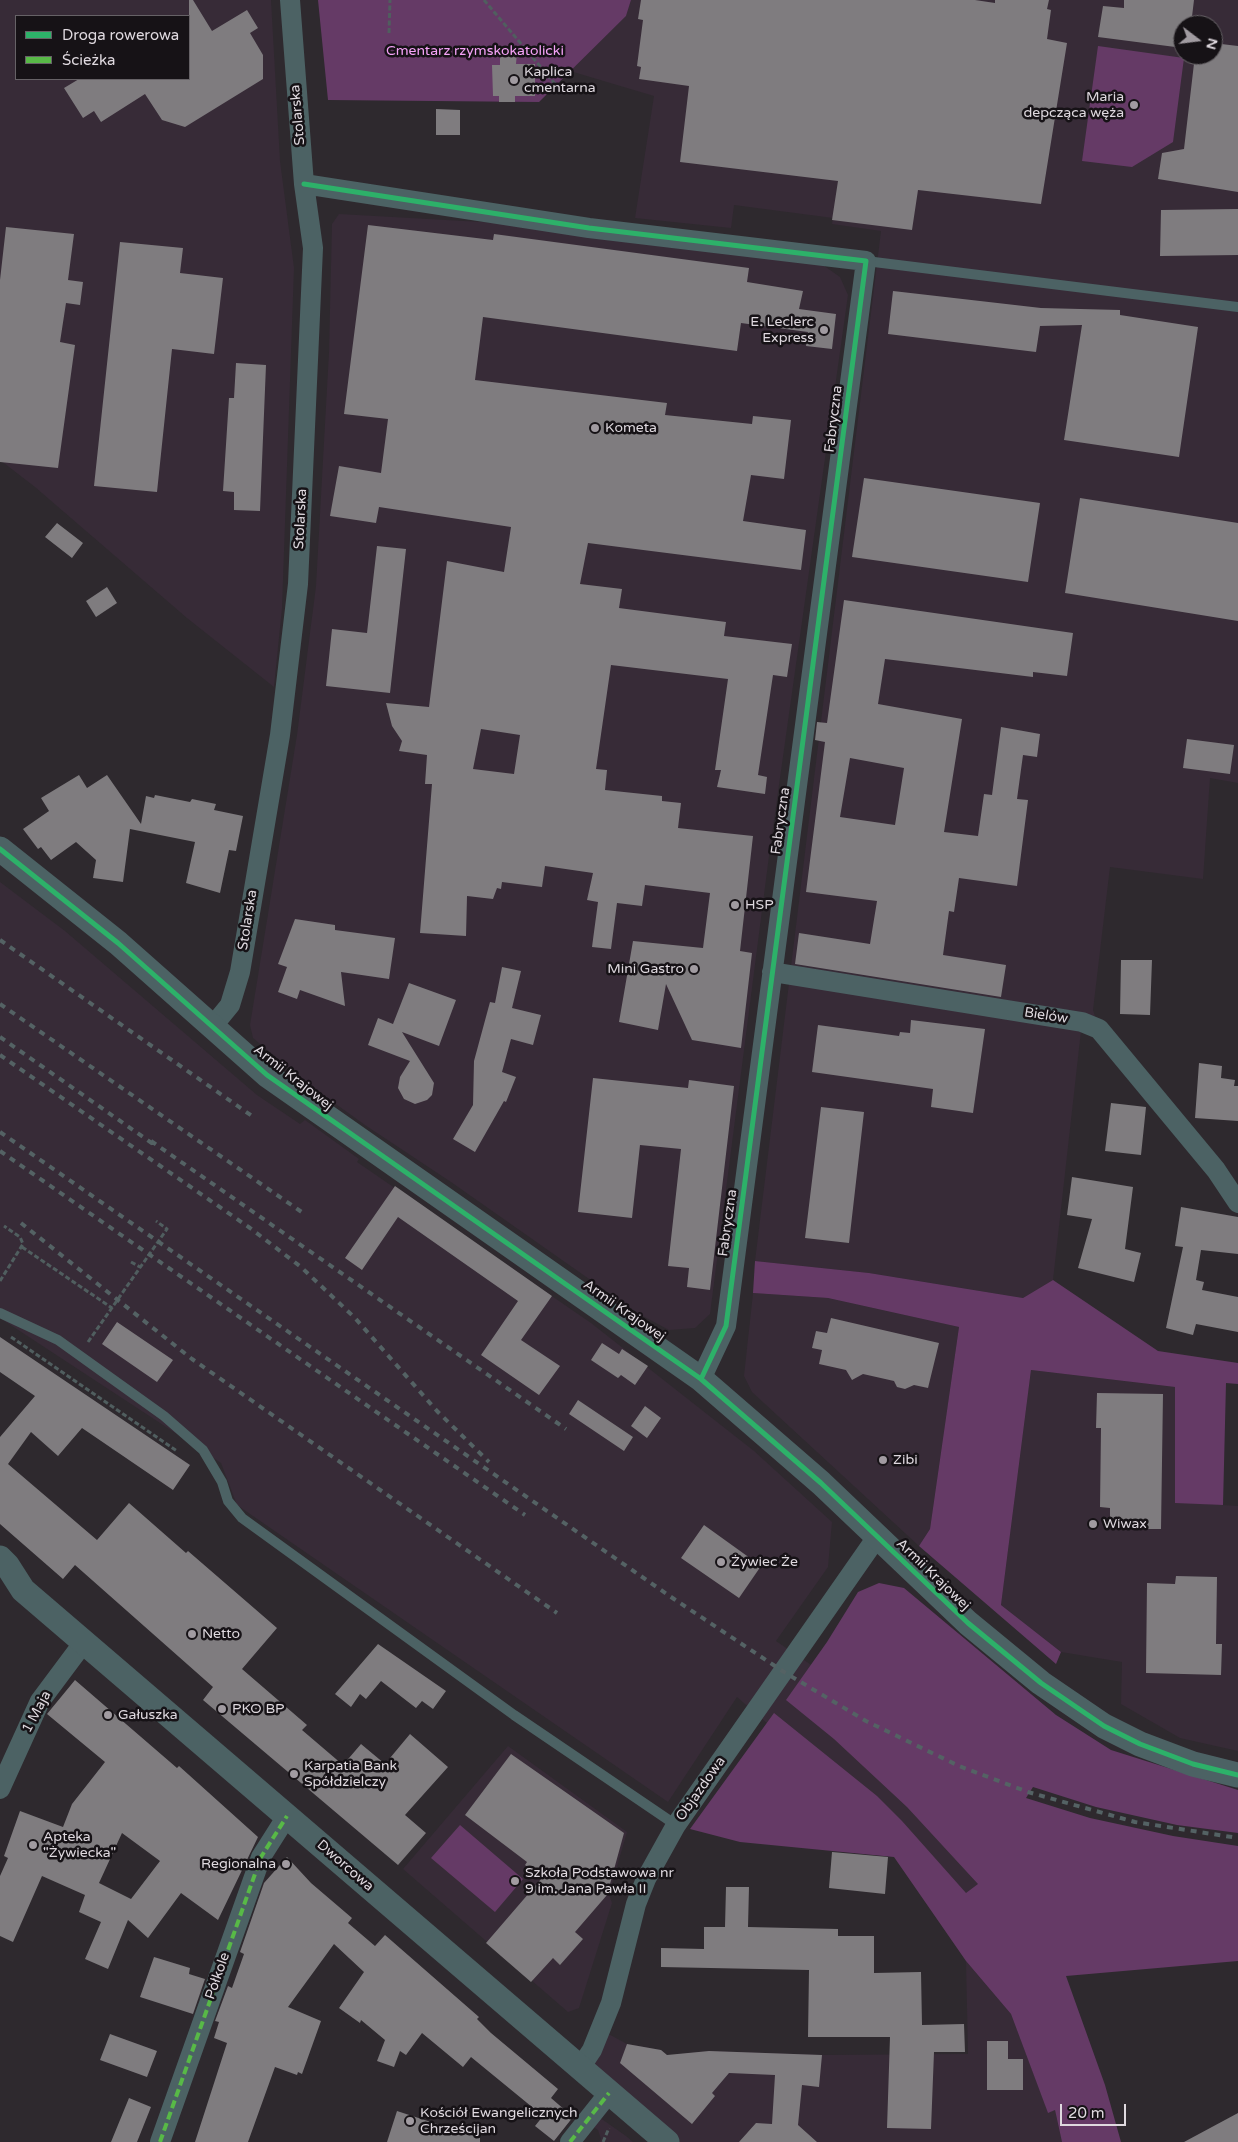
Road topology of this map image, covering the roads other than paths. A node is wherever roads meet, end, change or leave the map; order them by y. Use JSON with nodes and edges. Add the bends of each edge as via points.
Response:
{"nodes":[{"id":1,"x":290,"y":0,"type":"edge"},
{"id":2,"x":304,"y":184,"type":"junction"},
{"id":3,"x":866,"y":261,"type":"junction"},
{"id":4,"x":1238,"y":306,"type":"edge"},
{"id":5,"x":0,"y":849,"type":"edge"},
{"id":6,"x":772,"y":972,"type":"junction"},
{"id":7,"x":212,"y":1027,"type":"junction"},
{"id":8,"x":1238,"y":1203,"type":"edge"},
{"id":9,"x":0,"y":1313,"type":"edge"},
{"id":10,"x":701,"y":1379,"type":"junction"},
{"id":11,"x":877,"y":1537,"type":"junction"},
{"id":12,"x":0,"y":1558,"type":"edge"},
{"id":13,"x":0,"y":1580,"type":"edge"},
{"id":14,"x":23,"y":1590,"type":"junction"},
{"id":15,"x":84,"y":1642,"type":"junction"},
{"id":16,"x":1238,"y":1775,"type":"edge"},
{"id":17,"x":0,"y":1789,"type":"edge"},
{"id":18,"x":287,"y":1816,"type":"junction"},
{"id":19,"x":676,"y":1825,"type":"junction"},
{"id":20,"x":580,"y":2068,"type":"junction"},
{"id":21,"x":610,"y":2093,"type":"junction"},
{"id":22,"x":160,"y":2142,"type":"edge"},
{"id":23,"x":570,"y":2142,"type":"edge"},
{"id":24,"x":667,"y":2142,"type":"edge"}],
"edges":[{"from":1,"to":2,"type":"street","name":"Stolarska"},
{"from":2,"to":3,"type":"street","via":[[589,228]]},
{"from":2,"to":7,"type":"street","name":"Stolarska","via":[[313,248],[298,584],[280,735],[240,972],[230,1005]]},
{"from":3,"to":4,"type":"lane"},
{"from":3,"to":6,"type":"street","name":"Fabryczna"},
{"from":5,"to":7,"type":"street","name":"Armii Krajowej","via":[[125,948]]},
{"from":6,"to":8,"type":"street","name":"Bielów","via":[[1082,1022],[1099,1029],[1210,1163]]},
{"from":6,"to":10,"type":"street","name":"Fabryczna","via":[[726,1326]]},
{"from":7,"to":10,"type":"street","name":"Armii Krajowej","via":[[307,1105]]},
{"from":9,"to":19,"type":"lane","via":[[58,1340],[164,1416],[203,1450],[222,1482],[228,1501],[242,1518],[514,1715]]},
{"from":10,"to":11,"type":"street","name":"Armii Krajowej","via":[[772,1439]]},
{"from":11,"to":16,"type":"street","name":"Armii Krajowej","via":[[968,1623],[1041,1683],[1104,1726],[1162,1753]]},
{"from":11,"to":19,"type":"street","name":"Objazdowa"},
{"from":12,"to":14,"type":"street","name":"Dworcowa"},
{"from":13,"to":14,"type":"street","name":"Dworcowa"},
{"from":14,"to":15,"type":"street","name":"Dworcowa"},
{"from":15,"to":17,"type":"street","name":"1 Maja","via":[[40,1700]]},
{"from":15,"to":18,"type":"street","name":"Dworcowa"},
{"from":18,"to":20,"type":"street","name":"Dworcowa"},
{"from":18,"to":22,"type":"street","name":"Półkole","via":[[261,1857]]},
{"from":19,"to":20,"type":"street","name":"Objazdowa","via":[[636,1904],[614,1992],[594,2045]]},
{"from":20,"to":21,"type":"street","name":"Dworcowa"},
{"from":21,"to":23,"type":"street"},
{"from":21,"to":24,"type":"street","name":"Dworcowa"}]}
